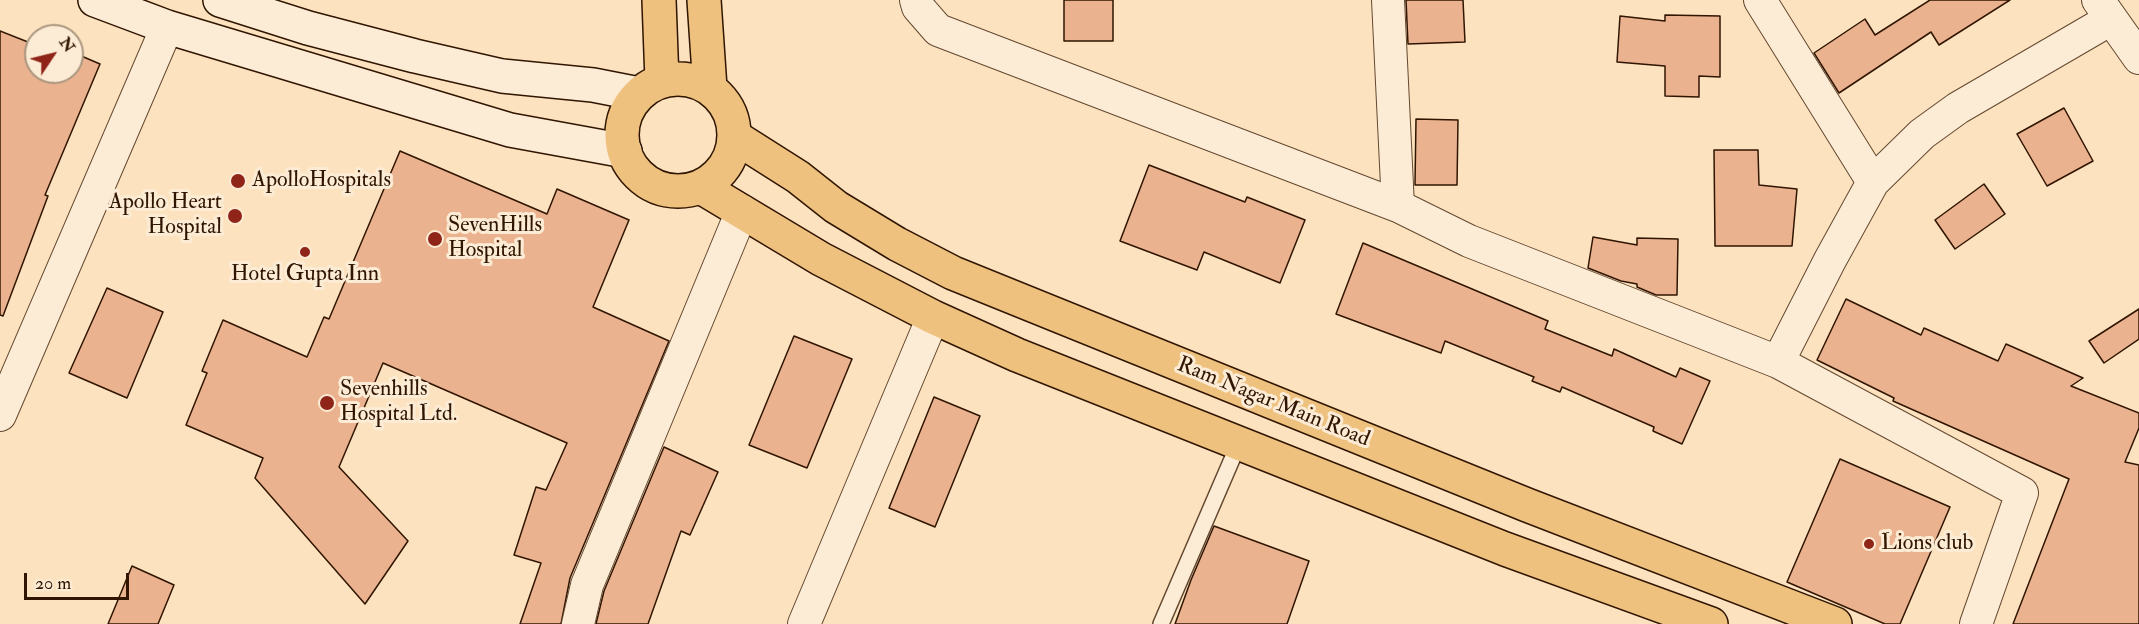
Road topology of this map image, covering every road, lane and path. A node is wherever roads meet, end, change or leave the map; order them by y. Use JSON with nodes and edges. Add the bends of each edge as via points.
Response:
{"nodes":[{"id":1,"x":95,"y":0,"type":"edge"},
{"id":2,"x":220,"y":0,"type":"edge"},
{"id":3,"x":659,"y":0,"type":"edge"},
{"id":4,"x":704,"y":0,"type":"edge"},
{"id":5,"x":916,"y":0,"type":"edge"},
{"id":6,"x":1388,"y":0,"type":"edge"},
{"id":7,"x":1760,"y":0,"type":"edge"},
{"id":8,"x":2105,"y":10,"type":"edge"},
{"id":9,"x":167,"y":27,"type":"junction"},
{"id":10,"x":2139,"y":58,"type":"edge"},
{"id":11,"x":651,"y":87,"type":"junction"},
{"id":12,"x":710,"y":88,"type":"junction"},
{"id":13,"x":735,"y":137,"type":"junction"},
{"id":14,"x":624,"y":151,"type":"junction"},
{"id":15,"x":1873,"y":182,"type":"junction"},
{"id":16,"x":701,"y":187,"type":"junction"},
{"id":17,"x":1398,"y":206,"type":"junction"},
{"id":18,"x":742,"y":212,"type":"junction"},
{"id":19,"x":933,"y":317,"type":"junction"},
{"id":20,"x":1778,"y":362,"type":"junction"},
{"id":21,"x":0,"y":415,"type":"edge"},
{"id":22,"x":1239,"y":442,"type":"junction"},
{"id":23,"x":578,"y":624,"type":"edge"},
{"id":24,"x":804,"y":624,"type":"edge"},
{"id":25,"x":1161,"y":624,"type":"edge"},
{"id":26,"x":1711,"y":624,"type":"edge"},
{"id":27,"x":1835,"y":624,"type":"edge"},
{"id":28,"x":1976,"y":624,"type":"edge"}],
"edges":[{"from":1,"to":9,"type":"main road"},
{"from":2,"to":11,"type":"main road","via":[[308,28],[502,76]]},
{"from":3,"to":11,"type":"main road"},
{"from":4,"to":12,"type":"main road"},
{"from":5,"to":17,"type":"street","via":[[938,30]]},
{"from":6,"to":17,"type":"street"},
{"from":7,"to":15,"type":"street"},
{"from":8,"to":10,"type":"street"},
{"from":8,"to":15,"type":"street","via":[[1922,134]]},
{"from":9,"to":14,"type":"main road","via":[[510,130]]},
{"from":9,"to":21,"type":"street"},
{"from":11,"to":12,"type":"main road","via":[[687,79]]},
{"from":11,"to":14,"type":"main road","via":[[627,110],[622,130]]},
{"from":12,"to":13,"type":"main road","via":[[728,110]]},
{"from":13,"to":16,"type":"main road","via":[[730,158]]},
{"from":13,"to":27,"type":"main road","name":"Ram Nagar Main Road","via":[[798,177],[836,207],[953,273],[1527,505]]},
{"from":14,"to":16,"type":"main road","via":[[636,172],[655,186],[678,191]]},
{"from":15,"to":20,"type":"street"},
{"from":16,"to":18,"type":"main road"},
{"from":17,"to":20,"type":"street","via":[[1469,241]]},
{"from":18,"to":19,"type":"main road","via":[[821,259]]},
{"from":18,"to":23,"type":"street","via":[[587,585]]},
{"from":19,"to":22,"type":"main road","via":[[1017,355]]},
{"from":19,"to":24,"type":"street"},
{"from":20,"to":28,"type":"street","via":[[2022,493]]},
{"from":22,"to":25,"type":"lane"},
{"from":22,"to":26,"type":"main road","via":[[1505,549]]}]}
